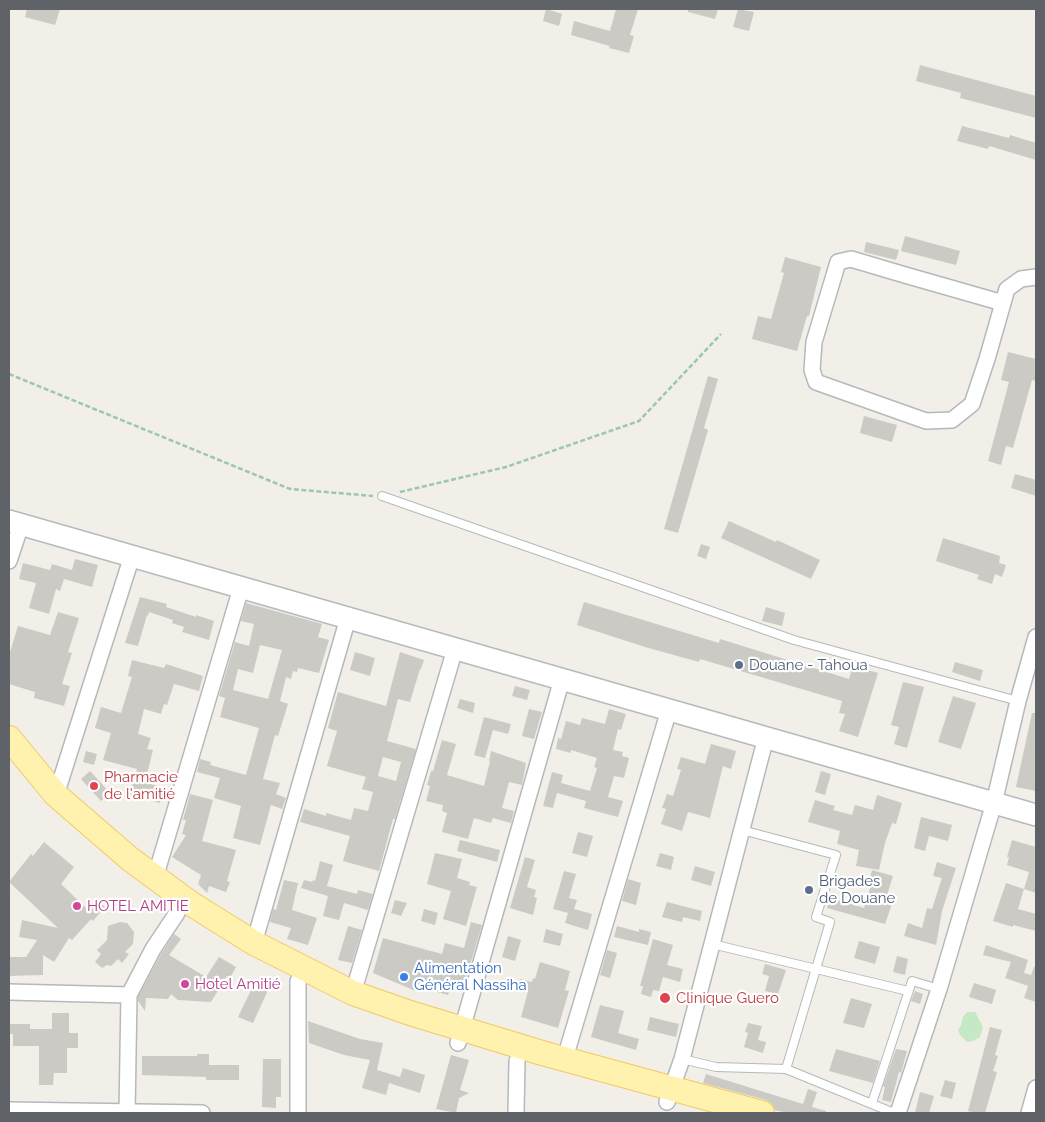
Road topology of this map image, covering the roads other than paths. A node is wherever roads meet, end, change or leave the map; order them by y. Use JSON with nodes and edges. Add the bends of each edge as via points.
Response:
{"nodes":[{"id":1,"x":1036,"y":277,"type":"edge"},
{"id":2,"x":1003,"y":303,"type":"junction"},
{"id":3,"x":382,"y":496,"type":"road end"},
{"id":4,"x":15,"y":523,"type":"edge"},
{"id":5,"x":132,"y":556,"type":"junction"},
{"id":6,"x":9,"y":561,"type":"edge"},
{"id":7,"x":241,"y":588,"type":"junction"},
{"id":8,"x":348,"y":618,"type":"junction"},
{"id":9,"x":1036,"y":637,"type":"edge"},
{"id":10,"x":455,"y":649,"type":"junction"},
{"id":11,"x":562,"y":679,"type":"junction"},
{"id":12,"x":1018,"y":701,"type":"junction"},
{"id":13,"x":669,"y":710,"type":"junction"},
{"id":14,"x":766,"y":737,"type":"junction"},
{"id":15,"x":9,"y":738,"type":"edge"},
{"id":16,"x":9,"y":762,"type":"edge"},
{"id":17,"x":56,"y":795,"type":"junction"},
{"id":18,"x":994,"y":803,"type":"junction"},
{"id":19,"x":1036,"y":815,"type":"edge"},
{"id":20,"x":742,"y":830,"type":"junction"},
{"id":21,"x":155,"y":878,"type":"junction"},
{"id":22,"x":177,"y":913,"type":"junction"},
{"id":23,"x":254,"y":943,"type":"junction"},
{"id":24,"x":712,"y":944,"type":"junction"},
{"id":25,"x":817,"y":969,"type":"junction"},
{"id":26,"x":298,"y":981,"type":"junction"},
{"id":27,"x":939,"y":989,"type":"junction"},
{"id":28,"x":908,"y":991,"type":"junction"},
{"id":29,"x":9,"y":992,"type":"edge"},
{"id":30,"x":353,"y":993,"type":"junction"},
{"id":31,"x":129,"y":995,"type":"junction"},
{"id":32,"x":460,"y":1036,"type":"junction"},
{"id":33,"x":565,"y":1058,"type":"junction"},
{"id":34,"x":682,"y":1059,"type":"junction"},
{"id":35,"x":517,"y":1061,"type":"junction"},
{"id":36,"x":786,"y":1069,"type":"junction"},
{"id":37,"x":1036,"y":1088,"type":"edge"},
{"id":38,"x":669,"y":1095,"type":"junction"},
{"id":39,"x":872,"y":1103,"type":"junction"},
{"id":40,"x":9,"y":1110,"type":"edge"},
{"id":41,"x":127,"y":1112,"type":"edge"},
{"id":42,"x":202,"y":1113,"type":"edge"},
{"id":43,"x":298,"y":1113,"type":"edge"},
{"id":44,"x":516,"y":1113,"type":"edge"},
{"id":45,"x":708,"y":1113,"type":"edge"},
{"id":46,"x":762,"y":1113,"type":"edge"},
{"id":47,"x":896,"y":1113,"type":"edge"},
{"id":48,"x":1029,"y":1113,"type":"edge"}],
"edges":[{"from":1,"to":2,"type":"street","via":[[1021,279],[1007,289]]},
{"from":2,"to":2,"type":"street","via":[[972,404],[952,420],[926,421],[816,382],[812,370],[814,342],[838,262],[851,259]]},
{"from":3,"to":12,"type":"lane","via":[[794,640]]},
{"from":4,"to":5,"type":"street"},
{"from":4,"to":6,"type":"street"},
{"from":5,"to":7,"type":"street"},
{"from":5,"to":17,"type":"street"},
{"from":7,"to":8,"type":"street"},
{"from":7,"to":21,"type":"street"},
{"from":8,"to":10,"type":"street"},
{"from":8,"to":23,"type":"street"},
{"from":9,"to":12,"type":"street"},
{"from":10,"to":11,"type":"street"},
{"from":10,"to":30,"type":"street"},
{"from":11,"to":13,"type":"street"},
{"from":11,"to":32,"type":"street"},
{"from":12,"to":18,"type":"street"},
{"from":13,"to":14,"type":"street"},
{"from":13,"to":33,"type":"street"},
{"from":14,"to":18,"type":"street"},
{"from":14,"to":20,"type":"street"},
{"from":15,"to":17,"type":"main road"},
{"from":16,"to":22,"type":"main road","via":[[46,806],[120,871]]},
{"from":17,"to":21,"type":"main road"},
{"from":18,"to":19,"type":"street"},
{"from":18,"to":27,"type":"street"},
{"from":20,"to":24,"type":"street"},
{"from":20,"to":25,"type":"lane","via":[[836,855],[816,917],[830,922]]},
{"from":21,"to":23,"type":"main road"},
{"from":22,"to":26,"type":"main road","via":[[246,956]]},
{"from":22,"to":31,"type":"street","via":[[153,949]]},
{"from":23,"to":30,"type":"main road"},
{"from":24,"to":25,"type":"lane"},
{"from":24,"to":34,"type":"street"},
{"from":25,"to":28,"type":"lane"},
{"from":25,"to":36,"type":"lane"},
{"from":26,"to":32,"type":"main road","via":[[358,1012]]},
{"from":26,"to":43,"type":"street"},
{"from":27,"to":28,"type":"lane","via":[[912,981]]},
{"from":27,"to":47,"type":"street"},
{"from":28,"to":39,"type":"lane"},
{"from":29,"to":31,"type":"street"},
{"from":30,"to":32,"type":"main road","via":[[410,1013]]},
{"from":31,"to":41,"type":"street"},
{"from":32,"to":33,"type":"main road"},
{"from":32,"to":35,"type":"main road"},
{"from":33,"to":38,"type":"main road"},
{"from":34,"to":36,"type":"lane","via":[[716,1067]]},
{"from":34,"to":38,"type":"street"},
{"from":35,"to":38,"type":"main road"},
{"from":35,"to":44,"type":"street"},
{"from":36,"to":39,"type":"lane"},
{"from":37,"to":48,"type":"street"},
{"from":38,"to":45,"type":"main road"},
{"from":38,"to":46,"type":"main road"},
{"from":39,"to":47,"type":"lane"},
{"from":40,"to":41,"type":"street"},
{"from":41,"to":42,"type":"street"}]}
